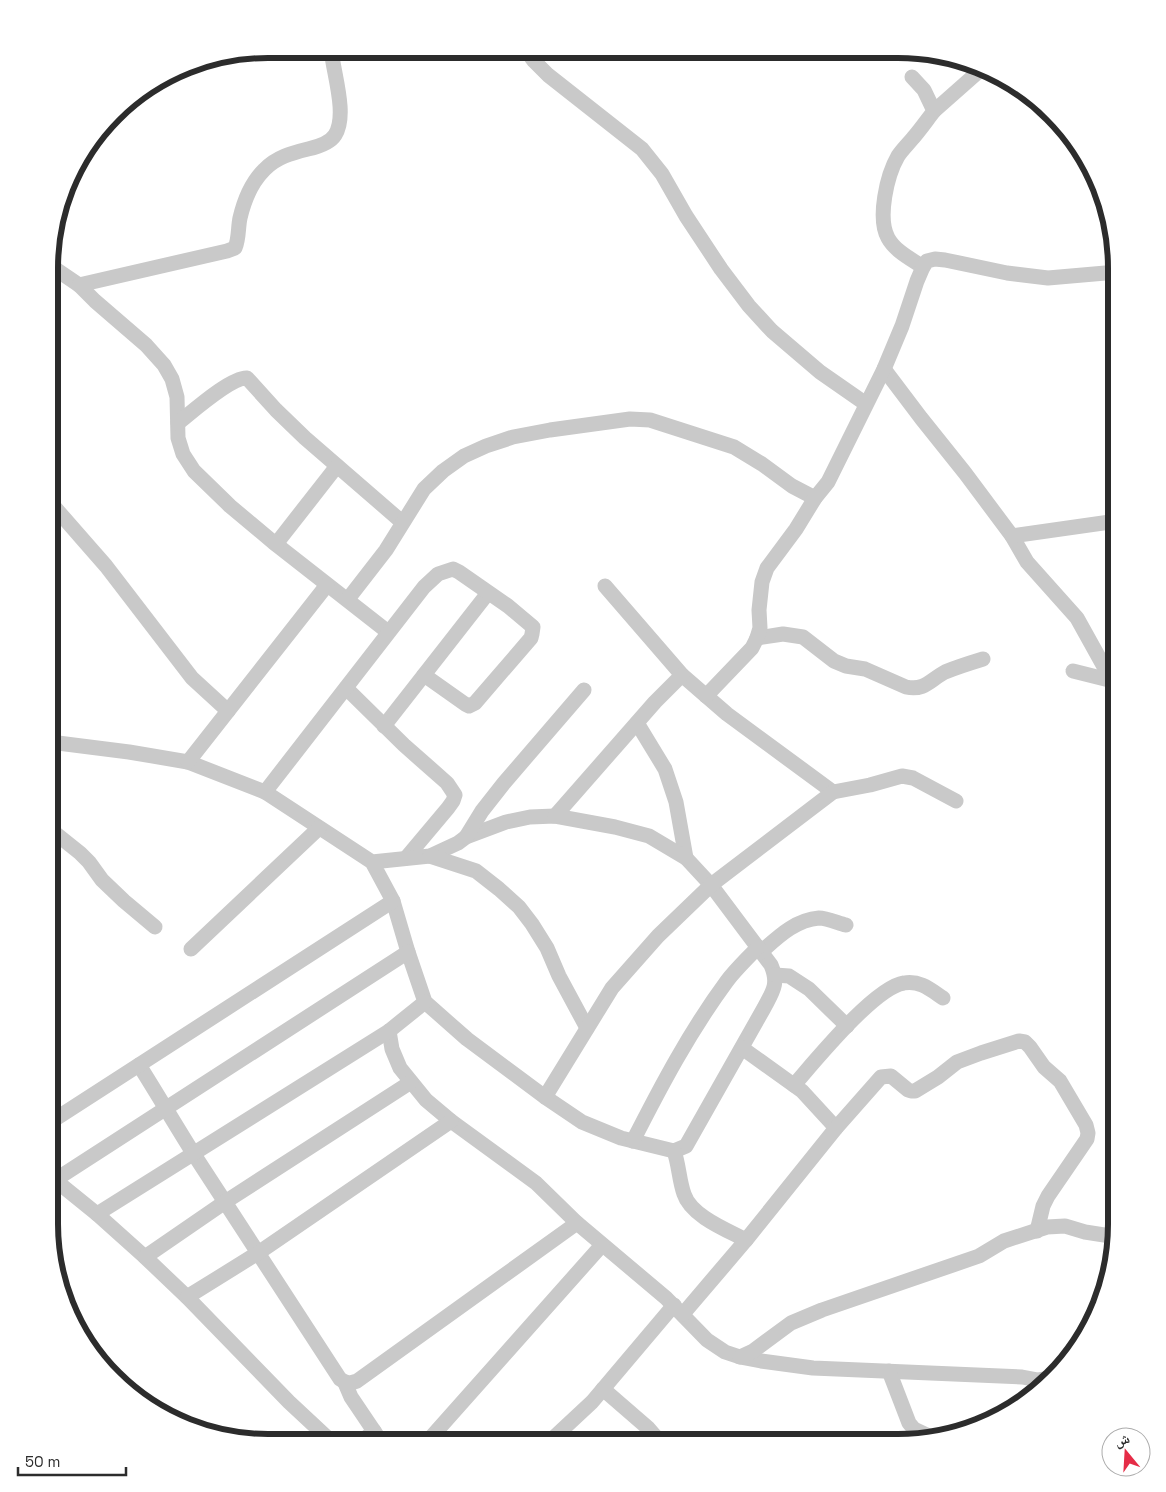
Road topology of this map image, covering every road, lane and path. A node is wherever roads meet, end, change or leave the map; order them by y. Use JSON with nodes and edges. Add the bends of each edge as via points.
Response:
{"nodes":[{"id":1,"x":332,"y":58,"type":"edge"},
{"id":2,"x":532,"y":58,"type":"edge"},
{"id":3,"x":976,"y":73,"type":"dead end"},
{"id":4,"x":912,"y":77,"type":"dead end"},
{"id":5,"x":934,"y":111,"type":"junction"},
{"id":6,"x":923,"y":267,"type":"junction"},
{"id":7,"x":58,"y":271,"type":"edge"},
{"id":8,"x":1108,"y":273,"type":"edge"},
{"id":9,"x":79,"y":285,"type":"junction"},
{"id":10,"x":884,"y":369,"type":"junction"},
{"id":11,"x":866,"y":404,"type":"junction"},
{"id":12,"x":178,"y":423,"type":"junction"},
{"id":13,"x":337,"y":466,"type":"junction"},
{"id":14,"x":815,"y":498,"type":"junction"},
{"id":15,"x":58,"y":511,"type":"edge"},
{"id":16,"x":402,"y":522,"type":"junction"},
{"id":17,"x":1108,"y":522,"type":"edge"},
{"id":18,"x":1012,"y":536,"type":"junction"},
{"id":19,"x":276,"y":544,"type":"junction"},
{"id":20,"x":327,"y":585,"type":"junction"},
{"id":21,"x":605,"y":586,"type":"dead end"},
{"id":22,"x":488,"y":593,"type":"junction"},
{"id":23,"x":348,"y":599,"type":"junction"},
{"id":24,"x":388,"y":632,"type":"junction"},
{"id":25,"x":757,"y":638,"type":"junction"},
{"id":26,"x":983,"y":659,"type":"dead end"},
{"id":27,"x":1073,"y":671,"type":"dead end"},
{"id":28,"x":1108,"y":672,"type":"edge"},
{"id":29,"x":424,"y":675,"type":"junction"},
{"id":30,"x":682,"y":675,"type":"junction"},
{"id":31,"x":1108,"y":680,"type":"edge"},
{"id":32,"x":346,"y":688,"type":"junction"},
{"id":33,"x":584,"y":690,"type":"dead end"},
{"id":34,"x":706,"y":696,"type":"junction"},
{"id":35,"x":228,"y":711,"type":"junction"},
{"id":36,"x":637,"y":723,"type":"junction"},
{"id":37,"x":384,"y":726,"type":"junction"},
{"id":38,"x":58,"y":743,"type":"edge"},
{"id":39,"x":188,"y":762,"type":"junction"},
{"id":40,"x":265,"y":792,"type":"junction"},
{"id":41,"x":833,"y":792,"type":"junction"},
{"id":42,"x":956,"y":801,"type":"dead end"},
{"id":43,"x":555,"y":816,"type":"junction"},
{"id":44,"x":319,"y":828,"type":"junction"},
{"id":45,"x":58,"y":835,"type":"edge"},
{"id":46,"x":466,"y":838,"type":"junction"},
{"id":47,"x":430,"y":856,"type":"junction"},
{"id":48,"x":406,"y":858,"type":"junction"},
{"id":49,"x":686,"y":858,"type":"junction"},
{"id":50,"x":372,"y":862,"type":"junction"},
{"id":51,"x":711,"y":885,"type":"junction"},
{"id":52,"x":393,"y":901,"type":"junction"},
{"id":53,"x":846,"y":925,"type":"dead end"},
{"id":54,"x":155,"y":927,"type":"dead end"},
{"id":55,"x":191,"y":949,"type":"dead end"},
{"id":56,"x":760,"y":949,"type":"junction"},
{"id":57,"x":408,"y":952,"type":"junction"},
{"id":58,"x":775,"y":975,"type":"junction"},
{"id":59,"x":943,"y":998,"type":"dead end"},
{"id":60,"x":425,"y":1002,"type":"junction"},
{"id":61,"x":847,"y":1026,"type":"junction"},
{"id":62,"x":587,"y":1028,"type":"junction"},
{"id":63,"x":389,"y":1030,"type":"junction"},
{"id":64,"x":742,"y":1048,"type":"junction"},
{"id":65,"x":139,"y":1065,"type":"junction"},
{"id":66,"x":411,"y":1082,"type":"junction"},
{"id":67,"x":794,"y":1085,"type":"junction"},
{"id":68,"x":545,"y":1097,"type":"junction"},
{"id":69,"x":166,"y":1108,"type":"junction"},
{"id":70,"x":58,"y":1117,"type":"edge"},
{"id":71,"x":451,"y":1120,"type":"junction"},
{"id":72,"x":836,"y":1128,"type":"junction"},
{"id":73,"x":633,"y":1141,"type":"junction"},
{"id":74,"x":674,"y":1151,"type":"junction"},
{"id":75,"x":193,"y":1153,"type":"junction"},
{"id":76,"x":58,"y":1171,"type":"edge"},
{"id":77,"x":58,"y":1180,"type":"edge"},
{"id":78,"x":225,"y":1202,"type":"junction"},
{"id":79,"x":97,"y":1214,"type":"junction"},
{"id":80,"x":577,"y":1223,"type":"junction"},
{"id":81,"x":1037,"y":1231,"type":"junction"},
{"id":82,"x":1108,"y":1236,"type":"edge"},
{"id":83,"x":746,"y":1240,"type":"junction"},
{"id":84,"x":602,"y":1245,"type":"junction"},
{"id":85,"x":258,"y":1253,"type":"junction"},
{"id":86,"x":145,"y":1257,"type":"junction"},
{"id":87,"x":187,"y":1297,"type":"junction"},
{"id":88,"x":678,"y":1310,"type":"junction"},
{"id":89,"x":740,"y":1357,"type":"junction"},
{"id":90,"x":889,"y":1370,"type":"junction"},
{"id":91,"x":1039,"y":1381,"type":"edge"},
{"id":92,"x":345,"y":1382,"type":"junction"},
{"id":93,"x":603,"y":1389,"type":"junction"},
{"id":94,"x":919,"y":1433,"type":"edge"},
{"id":95,"x":323,"y":1434,"type":"edge"},
{"id":96,"x":376,"y":1434,"type":"edge"},
{"id":97,"x":434,"y":1434,"type":"edge"},
{"id":98,"x":558,"y":1434,"type":"edge"},
{"id":99,"x":653,"y":1434,"type":"edge"}],
"edges":[{"from":1,"to":9,"type":"street","via":[[341,119],[334,137],[315,148],[287,154],[273,162],[254,181],[245,199],[235,248]]},
{"from":2,"to":11,"type":"street","via":[[548,75],[642,150],[662,174],[721,269],[772,331],[820,372]]},
{"from":3,"to":5,"type":"street"},
{"from":4,"to":5,"type":"street","via":[[924,90]]},
{"from":5,"to":6,"type":"street","via":[[899,155],[889,176],[884,202],[887,237],[904,256]]},
{"from":6,"to":8,"type":"street","via":[[935,259],[1048,278]]},
{"from":6,"to":10,"type":"street"},
{"from":7,"to":9,"type":"street"},
{"from":9,"to":12,"type":"street","via":[[164,365],[172,379]]},
{"from":10,"to":11,"type":"street"},
{"from":10,"to":18,"type":"street"},
{"from":11,"to":14,"type":"street","via":[[828,482]]},
{"from":12,"to":13,"type":"street","via":[[230,383],[247,378],[276,410]]},
{"from":12,"to":19,"type":"street","via":[[183,454],[194,471]]},
{"from":13,"to":16,"type":"street"},
{"from":13,"to":19,"type":"street"},
{"from":14,"to":16,"type":"street","via":[[734,447],[650,420],[630,419],[550,430],[486,446],[443,471],[424,489]]},
{"from":14,"to":25,"type":"street","via":[[766,568]]},
{"from":15,"to":35,"type":"street","via":[[106,566],[192,678]]},
{"from":16,"to":23,"type":"street","via":[[386,550]]},
{"from":17,"to":18,"type":"street"},
{"from":18,"to":28,"type":"street","via":[[1027,562],[1077,618]]},
{"from":19,"to":20,"type":"street"},
{"from":20,"to":23,"type":"street"},
{"from":20,"to":35,"type":"street"},
{"from":21,"to":30,"type":"street"},
{"from":22,"to":24,"type":"street","via":[[459,572],[453,569],[445,571],[424,586]]},
{"from":22,"to":29,"type":"street"},
{"from":22,"to":29,"type":"street","via":[[533,628],[531,638],[472,705],[465,704]]},
{"from":23,"to":24,"type":"street"},
{"from":24,"to":32,"type":"street"},
{"from":25,"to":26,"type":"street","via":[[783,634],[802,637],[834,661],[865,669],[912,688],[920,688],[945,672]]},
{"from":25,"to":34,"type":"street","via":[[738,664]]},
{"from":27,"to":31,"type":"street"},
{"from":29,"to":37,"type":"street"},
{"from":30,"to":34,"type":"street"},
{"from":30,"to":36,"type":"street"},
{"from":32,"to":37,"type":"street"},
{"from":32,"to":40,"type":"street"},
{"from":33,"to":46,"type":"street","via":[[498,790]]},
{"from":34,"to":41,"type":"street"},
{"from":35,"to":39,"type":"street"},
{"from":36,"to":43,"type":"street"},
{"from":36,"to":49,"type":"street","via":[[665,769],[676,802]]},
{"from":37,"to":48,"type":"street","via":[[448,783],[455,795],[454,801]]},
{"from":38,"to":39,"type":"street"},
{"from":39,"to":40,"type":"street"},
{"from":40,"to":44,"type":"street"},
{"from":41,"to":42,"type":"street","via":[[902,776],[914,778]]},
{"from":41,"to":51,"type":"street"},
{"from":43,"to":46,"type":"street","via":[[506,822]]},
{"from":43,"to":49,"type":"street","via":[[649,836]]},
{"from":44,"to":50,"type":"street"},
{"from":44,"to":55,"type":"street"},
{"from":45,"to":54,"type":"street"},
{"from":46,"to":47,"type":"street"},
{"from":47,"to":48,"type":"street"},
{"from":47,"to":62,"type":"street","via":[[476,871],[518,907],[547,948]]},
{"from":48,"to":50,"type":"street"},
{"from":49,"to":51,"type":"street"},
{"from":50,"to":52,"type":"street"},
{"from":51,"to":56,"type":"street"},
{"from":51,"to":62,"type":"street","via":[[658,936],[612,988]]},
{"from":52,"to":57,"type":"street"},
{"from":52,"to":65,"type":"street"},
{"from":53,"to":56,"type":"street","via":[[820,918],[798,924]]},
{"from":56,"to":58,"type":"street"},
{"from":56,"to":73,"type":"street","via":[[727,980],[664,1079]]},
{"from":57,"to":60,"type":"street"},
{"from":57,"to":69,"type":"street"},
{"from":58,"to":61,"type":"street","via":[[789,976],[809,989]]},
{"from":58,"to":64,"type":"street","via":[[775,987]]},
{"from":59,"to":61,"type":"street","via":[[922,984],[896,985]]},
{"from":60,"to":63,"type":"street"},
{"from":60,"to":68,"type":"street","via":[[467,1039]]},
{"from":61,"to":67,"type":"street"},
{"from":62,"to":68,"type":"street"},
{"from":63,"to":66,"type":"street","via":[[392,1050]]},
{"from":63,"to":75,"type":"street"},
{"from":64,"to":67,"type":"street"},
{"from":64,"to":74,"type":"street","via":[[686,1146]]},
{"from":65,"to":69,"type":"street"},
{"from":65,"to":70,"type":"street"},
{"from":66,"to":71,"type":"street","via":[[426,1100]]},
{"from":66,"to":78,"type":"street"},
{"from":67,"to":72,"type":"street"},
{"from":68,"to":73,"type":"street","via":[[582,1122]]},
{"from":69,"to":75,"type":"street"},
{"from":69,"to":76,"type":"street"},
{"from":71,"to":80,"type":"street","via":[[536,1183]]},
{"from":71,"to":85,"type":"street"},
{"from":72,"to":81,"type":"street","via":[[881,1077],[890,1076],[911,1092],[957,1062],[1012,1042],[1025,1042],[1044,1068],[1060,1081],[1088,1132],[1087,1139],[1048,1196]]},
{"from":72,"to":83,"type":"street"},
{"from":73,"to":74,"type":"street"},
{"from":74,"to":83,"type":"street","via":[[684,1196],[696,1212]]},
{"from":75,"to":78,"type":"street"},
{"from":75,"to":79,"type":"street"},
{"from":77,"to":79,"type":"street"},
{"from":78,"to":85,"type":"street"},
{"from":78,"to":86,"type":"street"},
{"from":79,"to":86,"type":"street"},
{"from":80,"to":84,"type":"street"},
{"from":80,"to":92,"type":"street","via":[[356,1381]]},
{"from":81,"to":82,"type":"street","via":[[1047,1226],[1065,1226]]},
{"from":81,"to":89,"type":"street","via":[[1004,1241],[979,1256],[791,1323],[754,1352]]},
{"from":83,"to":88,"type":"street"},
{"from":84,"to":88,"type":"street"},
{"from":84,"to":97,"type":"street"},
{"from":85,"to":87,"type":"street"},
{"from":85,"to":92,"type":"street"},
{"from":86,"to":87,"type":"street"},
{"from":87,"to":95,"type":"street"},
{"from":88,"to":89,"type":"street","via":[[707,1340]]},
{"from":88,"to":93,"type":"street"},
{"from":89,"to":90,"type":"street","via":[[813,1368]]},
{"from":90,"to":91,"type":"street"},
{"from":90,"to":94,"type":"street","via":[[909,1423]]},
{"from":92,"to":96,"type":"street","via":[[351,1397]]},
{"from":93,"to":98,"type":"street"},
{"from":93,"to":99,"type":"street"}]}
